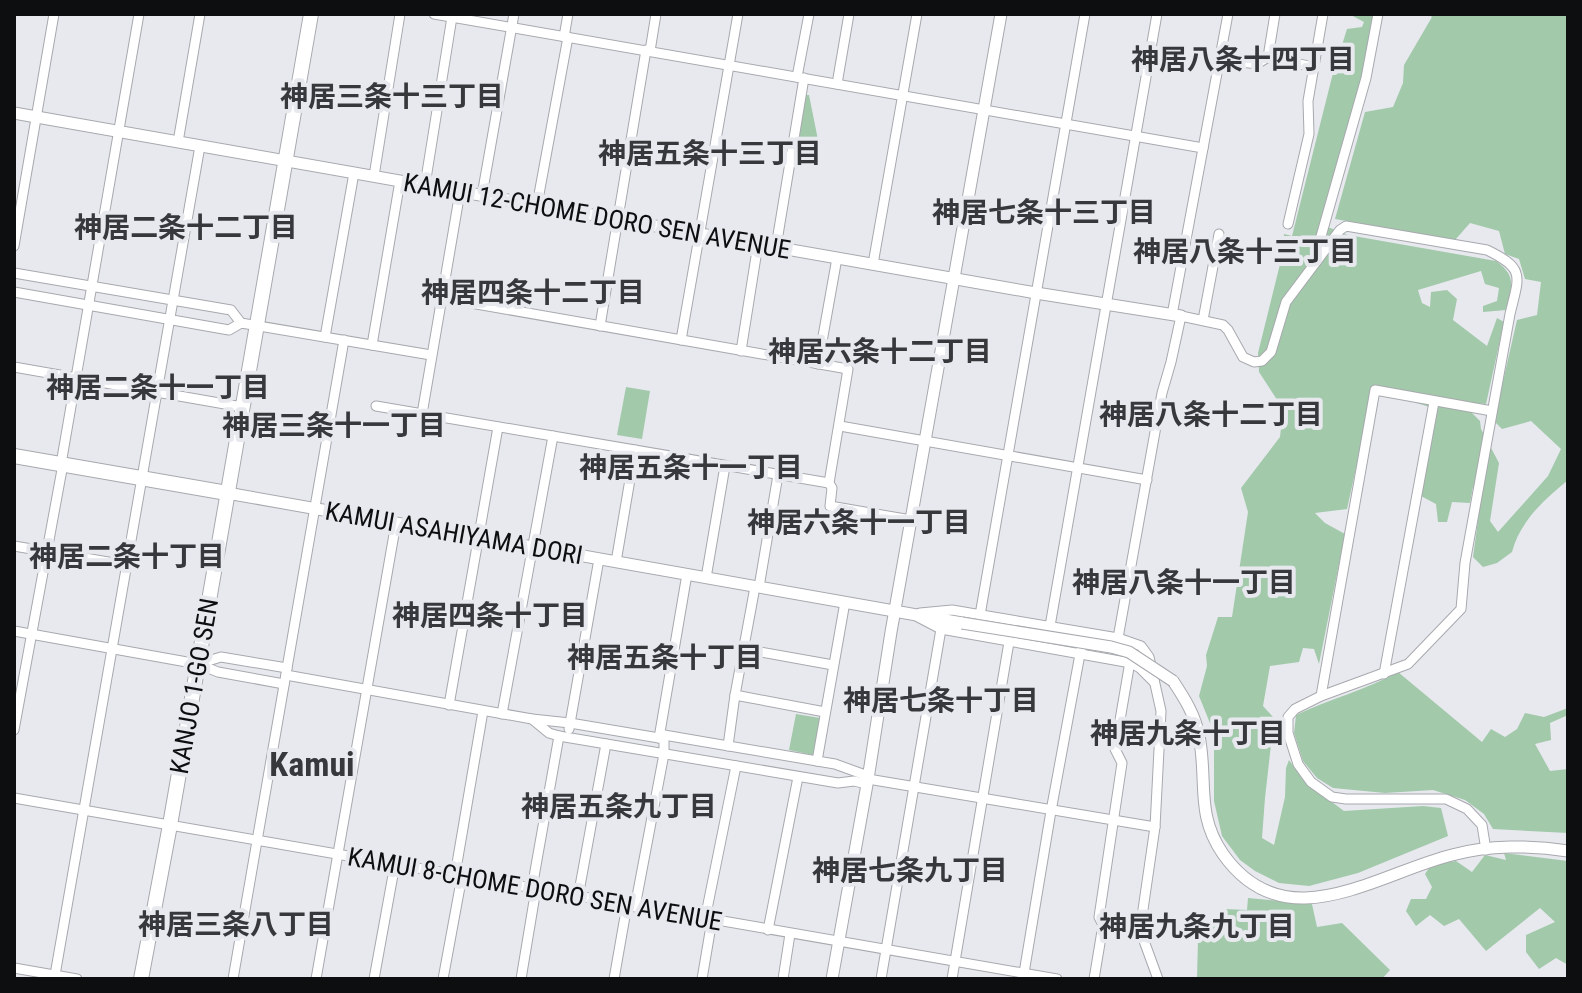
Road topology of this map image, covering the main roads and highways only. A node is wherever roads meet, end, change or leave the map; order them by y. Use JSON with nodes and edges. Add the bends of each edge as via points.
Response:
{"nodes":[{"id":1,"x":311,"y":14,"type":"edge"},
{"id":2,"x":14,"y":456,"type":"edge"},
{"id":3,"x":227,"y":493,"type":"junction"},
{"id":4,"x":141,"y":979,"type":"edge"}],
"edges":[{"from":1,"to":3,"type":"main road","name":"KANJO 1-GO SEN","via":[[249,324]]},
{"from":2,"to":3,"type":"main road","name":"KAMUI ASAHIYAMA DORI"},
{"from":3,"to":4,"type":"main road","name":"KANJO 1-GO SEN"}]}
